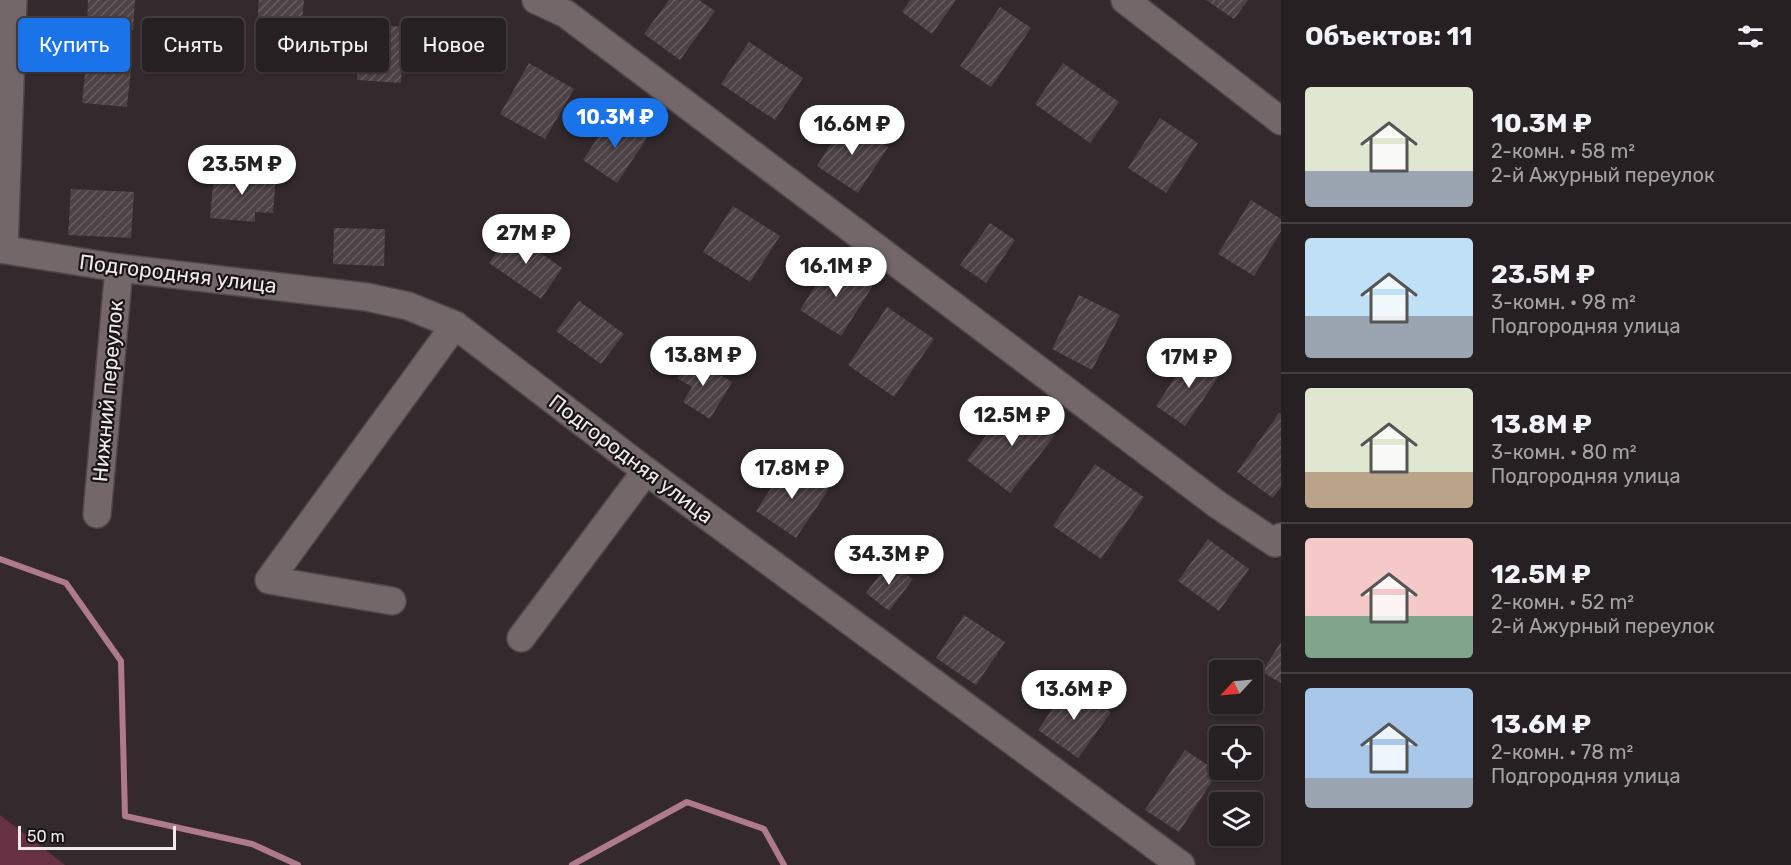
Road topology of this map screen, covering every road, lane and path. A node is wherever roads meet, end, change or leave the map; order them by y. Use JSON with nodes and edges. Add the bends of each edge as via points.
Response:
{"nodes":[{"id":1,"x":13,"y":0,"type":"edge"},
{"id":2,"x":536,"y":0,"type":"edge"},
{"id":3,"x":1125,"y":0,"type":"edge"},
{"id":4,"x":1281,"y":121,"type":"edge"},
{"id":5,"x":2,"y":249,"type":"edge"},
{"id":6,"x":119,"y":268,"type":"junction"},
{"id":7,"x":455,"y":326,"type":"junction"},
{"id":8,"x":646,"y":471,"type":"junction"},
{"id":9,"x":97,"y":514,"type":"dead end"},
{"id":10,"x":1281,"y":537,"type":"edge"},
{"id":11,"x":392,"y":601,"type":"dead end"},
{"id":12,"x":521,"y":638,"type":"dead end"},
{"id":13,"x":1181,"y":865,"type":"edge"}],
"edges":[{"from":1,"to":5,"type":"street"},
{"from":2,"to":10,"type":"street","via":[[566,14],[1218,505],[1275,543]]},
{"from":3,"to":4,"type":"street"},
{"from":5,"to":6,"type":"street","name":"Подгородняя улица"},
{"from":6,"to":7,"type":"street","name":"Подгородняя улица","via":[[367,297],[408,306]]},
{"from":6,"to":9,"type":"street","name":"Нижний переулок"},
{"from":7,"to":8,"type":"street","name":"Подгородняя улица"},
{"from":7,"to":11,"type":"street","via":[[269,580]]},
{"from":8,"to":12,"type":"street"},
{"from":8,"to":13,"type":"street","name":"Подгородняя улица"}]}
